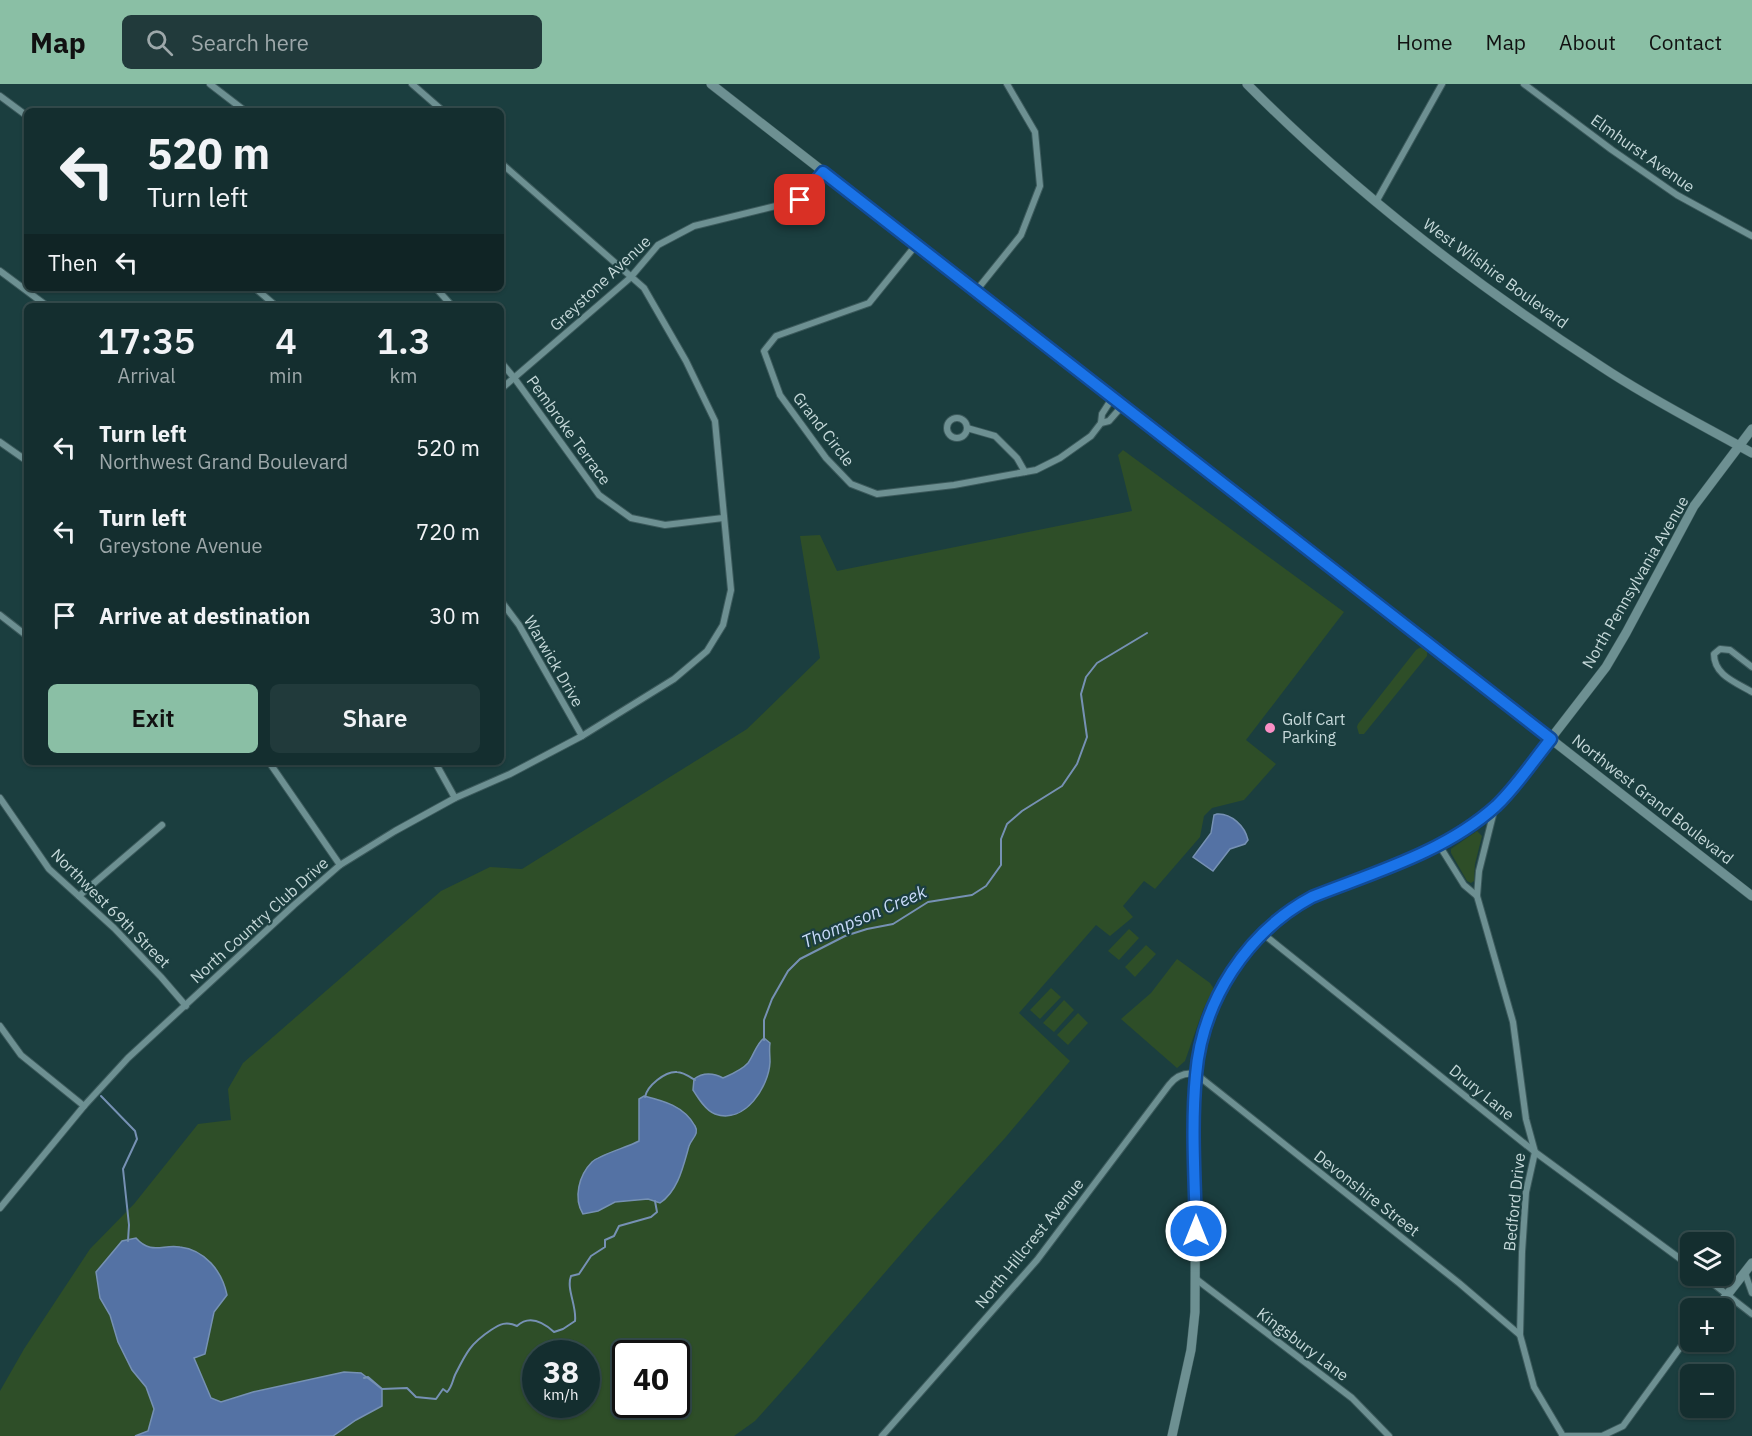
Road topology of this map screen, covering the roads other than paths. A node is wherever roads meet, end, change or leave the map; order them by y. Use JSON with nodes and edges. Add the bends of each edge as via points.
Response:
{"nodes":[{"id":1,"x":210,"y":84,"type":"edge"},
{"id":2,"x":412,"y":84,"type":"edge"},
{"id":3,"x":711,"y":84,"type":"edge"},
{"id":4,"x":1007,"y":84,"type":"edge"},
{"id":5,"x":1246,"y":84,"type":"edge"},
{"id":6,"x":1442,"y":84,"type":"edge"},
{"id":7,"x":1524,"y":84,"type":"edge"},
{"id":8,"x":0,"y":96,"type":"edge"},
{"id":9,"x":241,"y":108,"type":"edge"},
{"id":10,"x":440,"y":108,"type":"edge"},
{"id":11,"x":24,"y":114,"type":"edge"},
{"id":12,"x":504,"y":166,"type":"edge"},
{"id":13,"x":823,"y":172,"type":"junction"},
{"id":14,"x":1376,"y":201,"type":"junction"},
{"id":15,"x":1752,"y":236,"type":"edge"},
{"id":16,"x":916,"y":244,"type":"junction"},
{"id":17,"x":0,"y":271,"type":"edge"},
{"id":18,"x":630,"y":278,"type":"junction"},
{"id":19,"x":24,"y":289,"type":"edge"},
{"id":20,"x":27,"y":291,"type":"edge"},
{"id":21,"x":258,"y":291,"type":"edge"},
{"id":22,"x":439,"y":291,"type":"edge"},
{"id":23,"x":976,"y":291,"type":"junction"},
{"id":24,"x":43,"y":303,"type":"edge"},
{"id":25,"x":272,"y":303,"type":"edge"},
{"id":26,"x":449,"y":303,"type":"edge"},
{"id":27,"x":504,"y":366,"type":"edge"},
{"id":28,"x":515,"y":379,"type":"junction"},
{"id":29,"x":504,"y":387,"type":"edge"},
{"id":30,"x":1113,"y":398,"type":"junction"},
{"id":31,"x":1123,"y":405,"type":"junction"},
{"id":32,"x":1101,"y":423,"type":"junction"},
{"id":33,"x":967,"y":428,"type":"dead end"},
{"id":34,"x":1752,"y":429,"type":"edge"},
{"id":35,"x":0,"y":442,"type":"edge"},
{"id":36,"x":1739,"y":446,"type":"junction"},
{"id":37,"x":1752,"y":453,"type":"edge"},
{"id":38,"x":24,"y":459,"type":"edge"},
{"id":39,"x":1025,"y":472,"type":"junction"},
{"id":40,"x":723,"y":518,"type":"junction"},
{"id":41,"x":504,"y":605,"type":"edge"},
{"id":42,"x":0,"y":615,"type":"edge"},
{"id":43,"x":24,"y":634,"type":"edge"},
{"id":44,"x":1752,"y":667,"type":"edge"},
{"id":45,"x":1752,"y":692,"type":"edge"},
{"id":46,"x":582,"y":736,"type":"junction"},
{"id":47,"x":1551,"y":739,"type":"junction"},
{"id":48,"x":271,"y":765,"type":"edge"},
{"id":49,"x":437,"y":765,"type":"edge"},
{"id":50,"x":0,"y":798,"type":"edge"},
{"id":51,"x":455,"y":798,"type":"junction"},
{"id":52,"x":1495,"y":806,"type":"junction"},
{"id":53,"x":162,"y":825,"type":"dead end"},
{"id":54,"x":1439,"y":845,"type":"junction"},
{"id":55,"x":340,"y":865,"type":"junction"},
{"id":56,"x":79,"y":896,"type":"junction"},
{"id":57,"x":1477,"y":896,"type":"junction"},
{"id":58,"x":1752,"y":896,"type":"edge"},
{"id":59,"x":1262,"y":933,"type":"junction"},
{"id":60,"x":186,"y":1006,"type":"junction"},
{"id":61,"x":0,"y":1026,"type":"edge"},
{"id":62,"x":1196,"y":1074,"type":"junction"},
{"id":63,"x":84,"y":1106,"type":"junction"},
{"id":64,"x":1535,"y":1152,"type":"junction"},
{"id":65,"x":1,"y":1204,"type":"edge"},
{"id":66,"x":1680,"y":1259,"type":"edge"},
{"id":67,"x":1752,"y":1263,"type":"edge"},
{"id":68,"x":1744,"y":1273,"type":"junction"},
{"id":69,"x":1196,"y":1279,"type":"junction"},
{"id":70,"x":1717,"y":1286,"type":"edge"},
{"id":71,"x":1752,"y":1293,"type":"edge"},
{"id":72,"x":1728,"y":1294,"type":"junction"},
{"id":73,"x":1725,"y":1298,"type":"edge"},
{"id":74,"x":1752,"y":1314,"type":"edge"},
{"id":75,"x":1520,"y":1335,"type":"junction"},
{"id":76,"x":1680,"y":1348,"type":"edge"},
{"id":77,"x":882,"y":1436,"type":"edge"},
{"id":78,"x":1172,"y":1436,"type":"edge"},
{"id":79,"x":1389,"y":1436,"type":"edge"},
{"id":80,"x":1562,"y":1436,"type":"edge"}],
"edges":[{"from":1,"to":9,"type":"street"},
{"from":2,"to":10,"type":"street"},
{"from":3,"to":13,"type":"street","name":"Northwest Grand Boulevard"},
{"from":4,"to":23,"type":"street","via":[[1035,132],[1040,186],[1021,235]]},
{"from":5,"to":14,"type":"street","name":"West Wilshire Boulevard"},
{"from":6,"to":14,"type":"street"},
{"from":7,"to":15,"type":"street","name":"Elmhurst Avenue","via":[[1677,195]]},
{"from":8,"to":11,"type":"street"},
{"from":12,"to":18,"type":"street","name":"North Country Club Drive"},
{"from":13,"to":16,"type":"street","name":"Northwest Grand Boulevard"},
{"from":13,"to":18,"type":"street","name":"Greystone Avenue","via":[[800,200],[694,225],[658,245]]},
{"from":14,"to":36,"type":"street","name":"West Wilshire Boulevard","via":[[1486,287],[1603,368]]},
{"from":16,"to":23,"type":"street","name":"Northwest Grand Boulevard"},
{"from":16,"to":39,"type":"street","name":"Grand Circle","via":[[869,303],[776,336],[764,351],[780,395],[826,458],[851,484],[868,492],[914,490]]},
{"from":17,"to":19,"type":"street"},
{"from":18,"to":28,"type":"street","name":"Greystone Avenue"},
{"from":18,"to":40,"type":"street","name":"North Country Club Drive","via":[[644,288],[715,421]]},
{"from":20,"to":24,"type":"street"},
{"from":21,"to":25,"type":"street"},
{"from":22,"to":26,"type":"street"},
{"from":23,"to":30,"type":"street","name":"Northwest Grand Boulevard"},
{"from":27,"to":28,"type":"street","name":"Pembroke Terrace"},
{"from":28,"to":29,"type":"street","name":"Greystone Avenue"},
{"from":28,"to":40,"type":"street","name":"Pembroke Terrace","via":[[599,495],[631,518],[665,525]]},
{"from":30,"to":31,"type":"street","name":"Northwest Grand Boulevard"},
{"from":30,"to":32,"type":"street","name":"Grand Circle"},
{"from":31,"to":32,"type":"street","name":"Grand Circle","via":[[1109,422]]},
{"from":31,"to":47,"type":"street","name":"Northwest Grand Boulevard"},
{"from":32,"to":39,"type":"street","name":"Grand Circle","via":[[1091,436],[1060,458]]},
{"from":33,"to":39,"type":"street","via":[[995,436]]},
{"from":34,"to":36,"type":"street","name":"North Pennsylvania Avenue"},
{"from":35,"to":38,"type":"street"},
{"from":36,"to":37,"type":"street","name":"West Wilshire Boulevard"},
{"from":36,"to":47,"type":"street","name":"North Pennsylvania Avenue","via":[[1694,506],[1606,667]]},
{"from":40,"to":46,"type":"street","name":"North Country Club Drive","via":[[731,590],[723,625],[707,651],[674,679]]},
{"from":41,"to":46,"type":"street","name":"Warwick Drive"},
{"from":42,"to":43,"type":"street"},
{"from":44,"to":45,"type":"street","via":[[1730,651],[1720,649],[1714,654],[1718,671]]},
{"from":46,"to":51,"type":"street","name":"North Country Club Drive"},
{"from":47,"to":52,"type":"street","name":"North Pennsylvania Avenue"},
{"from":47,"to":58,"type":"street","name":"Northwest Grand Boulevard"},
{"from":48,"to":55,"type":"street"},
{"from":49,"to":51,"type":"street"},
{"from":50,"to":56,"type":"street","name":"Northwest 69th Street","via":[[49,869]]},
{"from":51,"to":55,"type":"street","name":"North Country Club Drive"},
{"from":52,"to":54,"type":"street","name":"North Pennsylvania Avenue"},
{"from":52,"to":57,"type":"street","name":"Bedford Drive"},
{"from":53,"to":56,"type":"street"},
{"from":54,"to":57,"type":"street","name":"Bedford Drive","via":[[1464,885]]},
{"from":54,"to":59,"type":"street","name":"North Pennsylvania Avenue","via":[[1312,897],[1290,909]]},
{"from":55,"to":60,"type":"street","name":"North Country Club Drive"},
{"from":56,"to":60,"type":"street","name":"Northwest 69th Street"},
{"from":57,"to":64,"type":"street","name":"Bedford Drive","via":[[1513,1022],[1526,1119]]},
{"from":59,"to":62,"type":"street","name":"North Pennsylvania Avenue","via":[[1242,955],[1216,1001]]},
{"from":59,"to":64,"type":"street","name":"Drury Lane"},
{"from":60,"to":63,"type":"street","name":"North Country Club Drive","via":[[128,1058]]},
{"from":61,"to":63,"type":"street","via":[[21,1055]]},
{"from":62,"to":69,"type":"street","name":"North Pennsylvania Avenue"},
{"from":62,"to":75,"type":"street","name":"Devonshire Street"},
{"from":62,"to":77,"type":"street","name":"North Hillcrest Avenue","via":[[1187,1072],[1174,1078],[1037,1260]]},
{"from":63,"to":65,"type":"street","name":"North Country Club Drive"},
{"from":64,"to":66,"type":"street","name":"Drury Lane"},
{"from":64,"to":75,"type":"street","name":"Bedford Drive","via":[[1526,1192]]},
{"from":67,"to":68,"type":"street"},
{"from":68,"to":71,"type":"street"},
{"from":68,"to":72,"type":"street"},
{"from":69,"to":78,"type":"street","name":"North Pennsylvania Avenue","via":[[1191,1350]]},
{"from":69,"to":79,"type":"street","name":"Kingsbury Lane","via":[[1352,1398]]},
{"from":70,"to":72,"type":"street"},
{"from":72,"to":73,"type":"street"},
{"from":72,"to":74,"type":"street"},
{"from":75,"to":80,"type":"street","name":"Bedford Drive","via":[[1534,1387]]},
{"from":76,"to":80,"type":"street","via":[[1623,1426],[1602,1436]]}]}
